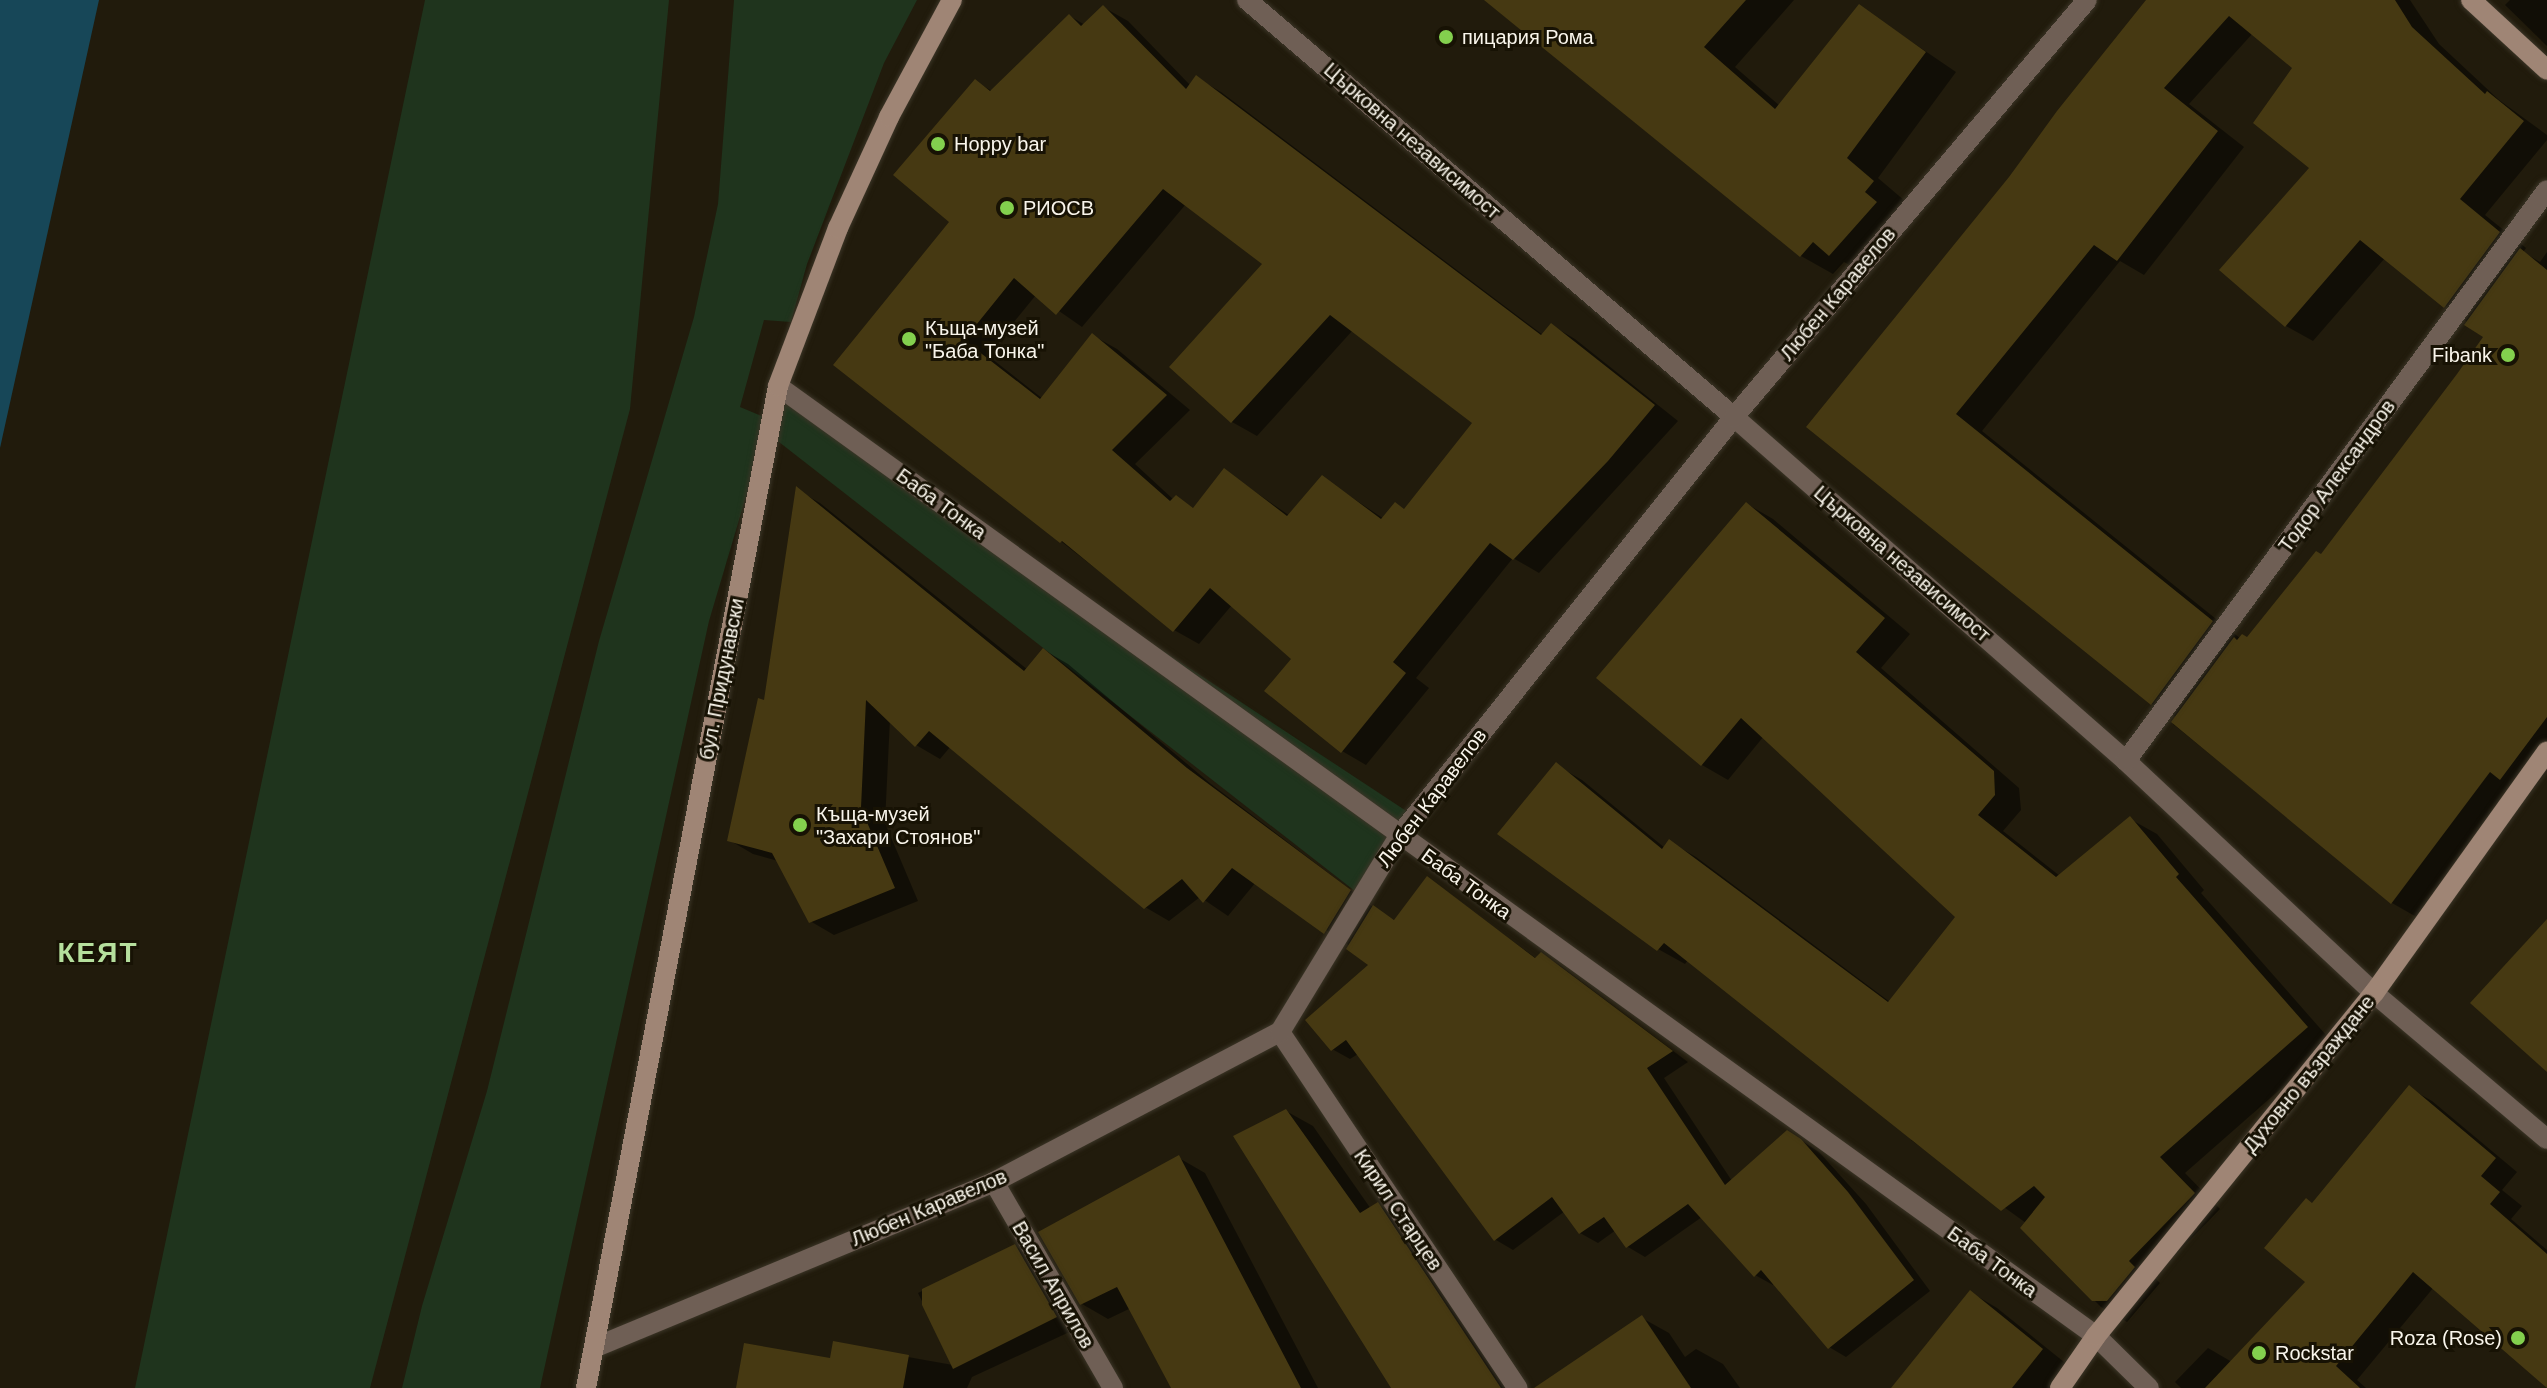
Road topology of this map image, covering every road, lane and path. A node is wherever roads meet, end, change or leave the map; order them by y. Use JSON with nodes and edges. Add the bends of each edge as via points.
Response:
{"nodes":[{"id":1,"x":952,"y":0,"type":"edge"},
{"id":2,"x":1247,"y":0,"type":"edge"},
{"id":3,"x":2087,"y":0,"type":"edge"},
{"id":4,"x":2471,"y":0,"type":"edge"},
{"id":5,"x":2547,"y":70,"type":"edge"},
{"id":6,"x":2547,"y":190,"type":"edge"},
{"id":7,"x":778,"y":386,"type":"junction"},
{"id":8,"x":1734,"y":417,"type":"junction"},
{"id":9,"x":2547,"y":751,"type":"edge"},
{"id":10,"x":2126,"y":761,"type":"junction"},
{"id":11,"x":1399,"y":836,"type":"junction"},
{"id":12,"x":2374,"y":993,"type":"junction"},
{"id":13,"x":1280,"y":1032,"type":"junction"},
{"id":14,"x":2547,"y":1139,"type":"edge"},
{"id":15,"x":994,"y":1182,"type":"junction"},
{"id":16,"x":2096,"y":1336,"type":"junction"},
{"id":17,"x":596,"y":1347,"type":"junction"},
{"id":18,"x":586,"y":1388,"type":"edge"},
{"id":19,"x":1113,"y":1388,"type":"edge"},
{"id":20,"x":1517,"y":1388,"type":"edge"},
{"id":21,"x":2060,"y":1388,"type":"edge"},
{"id":22,"x":2149,"y":1388,"type":"edge"}],
"edges":[{"from":1,"to":7,"type":"main road","name":"бул. Придунавски","via":[[844,214]]},
{"from":2,"to":8,"type":"street","name":"Църковна независимост"},
{"from":3,"to":8,"type":"street","name":"Любен Каравелов"},
{"from":4,"to":5,"type":"main road"},
{"from":6,"to":10,"type":"street","name":"Тодор Александров"},
{"from":7,"to":11,"type":"street","name":"Баба Тонка"},
{"from":7,"to":17,"type":"main road","name":"бул. Придунавски"},
{"from":8,"to":10,"type":"street","name":"Църковна независимост"},
{"from":8,"to":11,"type":"street","name":"Любен Каравелов"},
{"from":9,"to":12,"type":"main road","name":"Духовно възраждане"},
{"from":10,"to":12,"type":"street","name":"Църковна независимост"},
{"from":11,"to":13,"type":"street","name":"Любен Каравелов"},
{"from":11,"to":16,"type":"street","name":"Баба Тонка"},
{"from":12,"to":14,"type":"street","name":"Църковна независимост"},
{"from":12,"to":16,"type":"main road","name":"Духовно възраждане"},
{"from":13,"to":15,"type":"street","name":"Любен Каравелов"},
{"from":13,"to":20,"type":"street","name":"Кирил Старцев"},
{"from":15,"to":17,"type":"street","name":"Любен Каравелов"},
{"from":15,"to":19,"type":"street","name":"Васил Априлов"},
{"from":16,"to":21,"type":"main road","name":"Духовно възраждане"},
{"from":16,"to":22,"type":"street","name":"Баба Тонка"},
{"from":17,"to":18,"type":"main road","name":"бул. Придунавски"}]}
